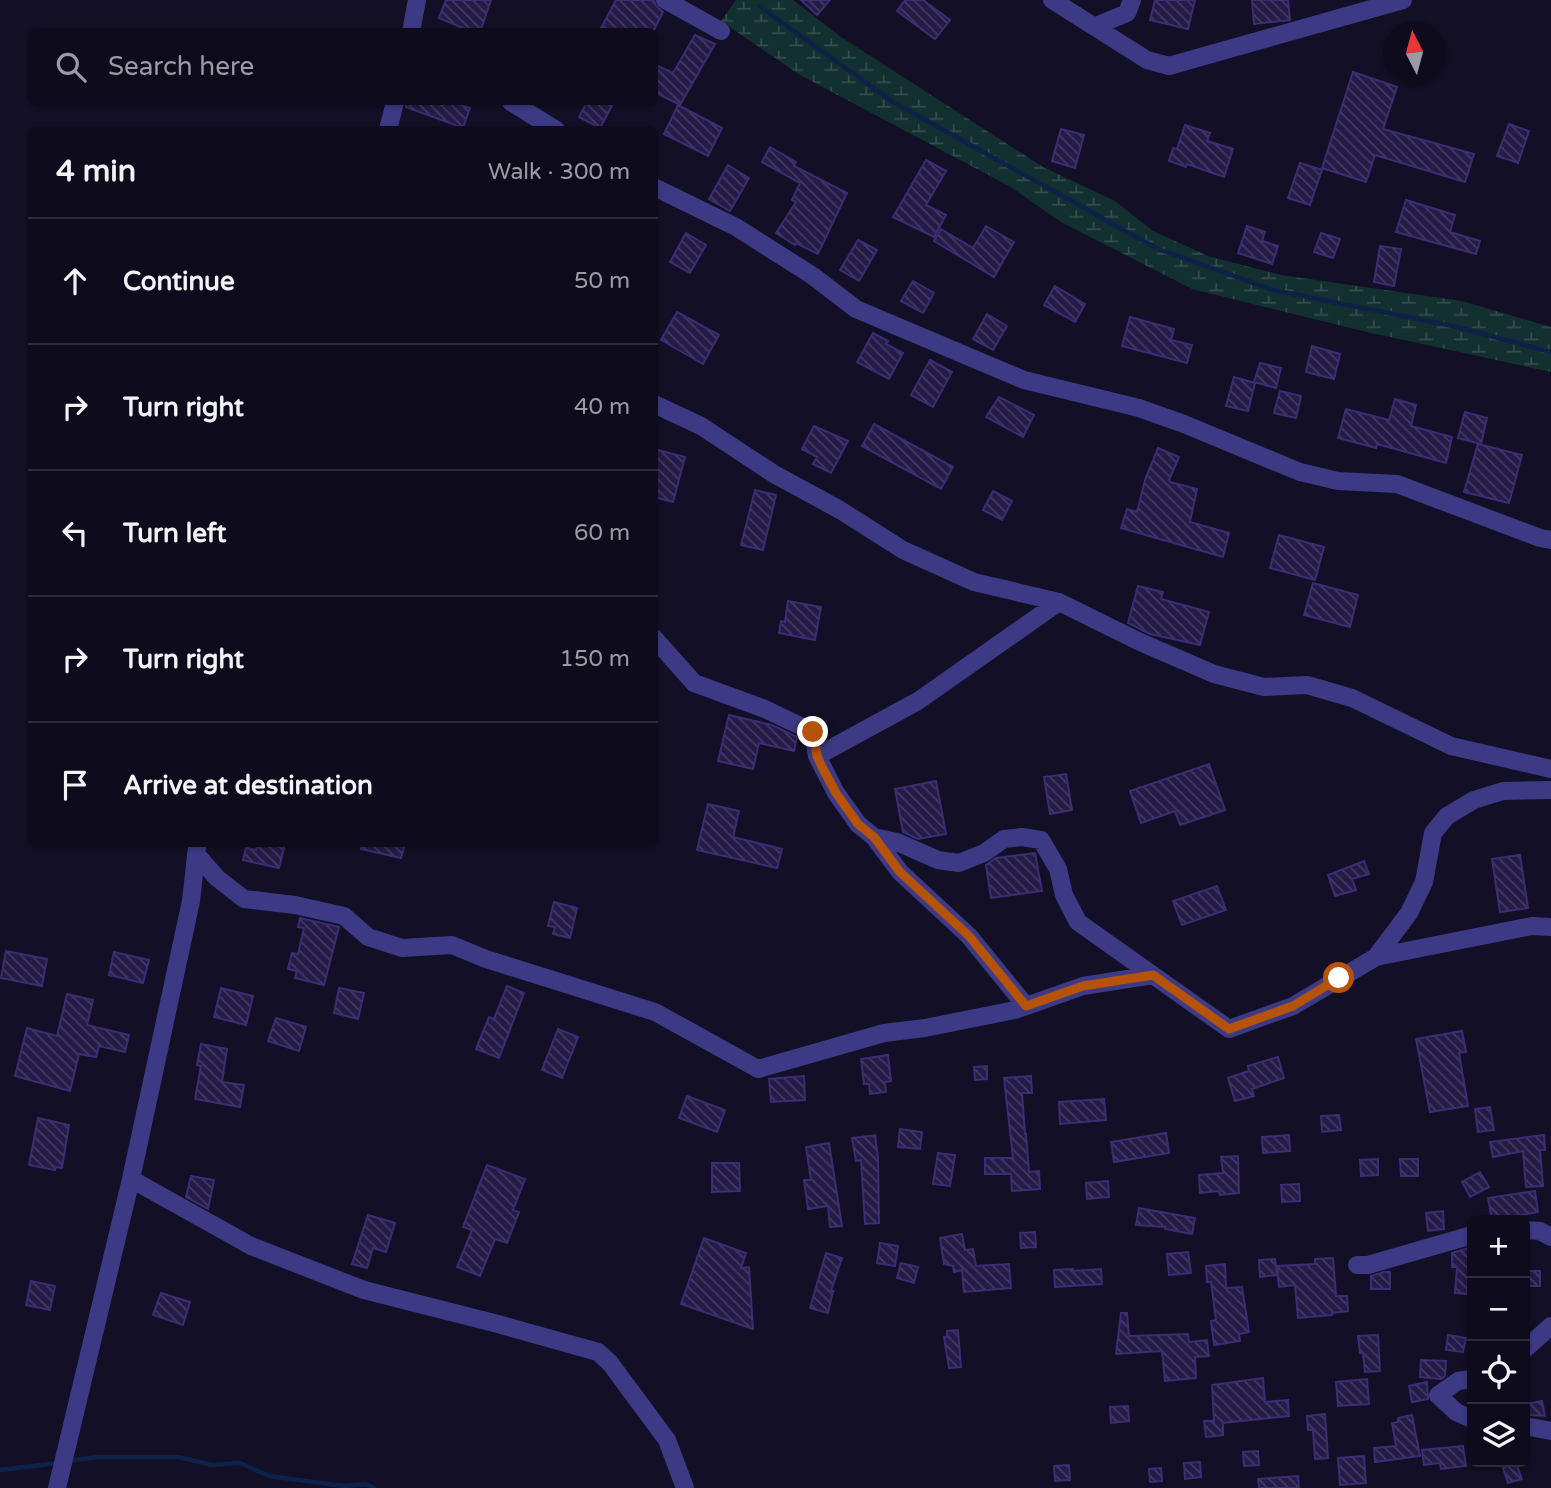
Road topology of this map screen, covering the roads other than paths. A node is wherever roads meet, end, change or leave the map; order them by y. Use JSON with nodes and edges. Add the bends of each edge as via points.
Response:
{"nodes":[{"id":1,"x":417,"y":0,"type":"edge"},
{"id":2,"x":665,"y":0,"type":"edge"},
{"id":3,"x":1052,"y":0,"type":"edge"},
{"id":4,"x":1132,"y":0,"type":"edge"},
{"id":5,"x":1403,"y":0,"type":"edge"},
{"id":6,"x":1096,"y":26,"type":"junction"},
{"id":7,"x":412,"y":28,"type":"edge"},
{"id":8,"x":721,"y":31,"type":"dead end"},
{"id":9,"x":394,"y":105,"type":"edge"},
{"id":10,"x":516,"y":105,"type":"edge"},
{"id":11,"x":389,"y":126,"type":"edge"},
{"id":12,"x":550,"y":126,"type":"edge"},
{"id":13,"x":658,"y":189,"type":"edge"},
{"id":14,"x":658,"y":406,"type":"edge"},
{"id":15,"x":1551,"y":540,"type":"edge"},
{"id":16,"x":1059,"y":602,"type":"junction"},
{"id":17,"x":658,"y":642,"type":"edge"},
{"id":18,"x":817,"y":756,"type":"junction"},
{"id":19,"x":1551,"y":769,"type":"edge"},
{"id":20,"x":1551,"y":790,"type":"edge"},
{"id":21,"x":874,"y":837,"type":"junction"},
{"id":22,"x":197,"y":848,"type":"edge"},
{"id":23,"x":1551,"y":927,"type":"edge"},
{"id":24,"x":1376,"y":957,"type":"junction"},
{"id":25,"x":1153,"y":975,"type":"junction"},
{"id":26,"x":1026,"y":1006,"type":"junction"},
{"id":27,"x":131,"y":1179,"type":"junction"},
{"id":28,"x":1530,"y":1230,"type":"edge"},
{"id":29,"x":1467,"y":1237,"type":"edge"},
{"id":30,"x":1551,"y":1237,"type":"edge"},
{"id":31,"x":1357,"y":1265,"type":"dead end"},
{"id":32,"x":1551,"y":1326,"type":"edge"},
{"id":33,"x":1530,"y":1345,"type":"edge"},
{"id":34,"x":1467,"y":1380,"type":"edge"},
{"id":35,"x":1467,"y":1417,"type":"edge"},
{"id":36,"x":1530,"y":1427,"type":"edge"},
{"id":37,"x":1551,"y":1431,"type":"edge"},
{"id":38,"x":57,"y":1488,"type":"edge"},
{"id":39,"x":685,"y":1488,"type":"edge"}],
"edges":[{"from":1,"to":7,"type":"street"},
{"from":2,"to":8,"type":"street"},
{"from":3,"to":6,"type":"street"},
{"from":4,"to":6,"type":"street","via":[[1127,13]]},
{"from":5,"to":6,"type":"street","via":[[1169,66],[1147,60]]},
{"from":9,"to":11,"type":"street"},
{"from":10,"to":12,"type":"street"},
{"from":13,"to":15,"type":"street","via":[[736,227],[856,309],[1024,380],[1139,408],[1300,472],[1338,481],[1397,484]]},
{"from":14,"to":16,"type":"street","via":[[701,426],[903,550],[974,582]]},
{"from":16,"to":18,"type":"street","via":[[918,701]]},
{"from":16,"to":19,"type":"street","via":[[1214,674],[1264,687],[1307,685],[1352,698],[1451,746]]},
{"from":17,"to":18,"type":"street","via":[[694,683],[813,732]]},
{"from":18,"to":21,"type":"street","via":[[843,803]]},
{"from":20,"to":24,"type":"street","via":[[1503,791],[1474,800],[1447,816],[1433,833],[1424,882],[1409,913]]},
{"from":21,"to":25,"type":"street","via":[[959,863],[1004,839],[1041,840],[1058,869],[1064,895],[1078,922]]},
{"from":21,"to":26,"type":"street","via":[[900,872],[969,936]]},
{"from":22,"to":26,"type":"street","via":[[217,878],[244,899],[344,916],[368,937],[402,948],[452,945],[655,1012],[758,1069],[884,1033]]},
{"from":22,"to":27,"type":"street","via":[[191,901]]},
{"from":23,"to":24,"type":"street","via":[[1532,926]]},
{"from":24,"to":25,"type":"street","via":[[1293,1006],[1229,1029]]},
{"from":25,"to":26,"type":"street","via":[[1083,986]]},
{"from":27,"to":38,"type":"street"},
{"from":27,"to":39,"type":"street","via":[[251,1246],[364,1290],[598,1352],[667,1440]]},
{"from":28,"to":30,"type":"street"},
{"from":29,"to":31,"type":"street"},
{"from":32,"to":33,"type":"street"},
{"from":34,"to":35,"type":"street","via":[[1438,1395]]},
{"from":36,"to":37,"type":"street"}]}
